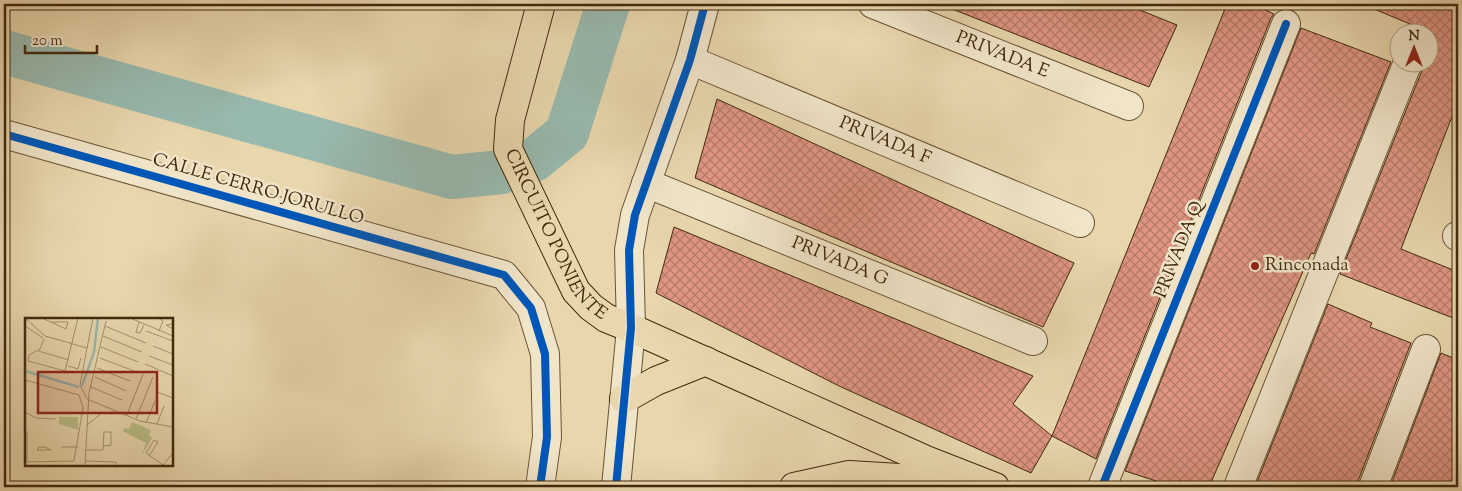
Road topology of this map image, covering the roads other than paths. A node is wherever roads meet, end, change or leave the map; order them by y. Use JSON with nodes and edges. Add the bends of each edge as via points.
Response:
{"nodes":[{"id":1,"x":540,"y":4,"type":"edge"},
{"id":2,"x":705,"y":4,"type":"edge"},
{"id":3,"x":873,"y":4,"type":"edge"},
{"id":4,"x":1286,"y":24,"type":"dead end"},
{"id":5,"x":690,"y":60,"type":"junction"},
{"id":6,"x":1404,"y":72,"type":"edge"},
{"id":7,"x":1129,"y":106,"type":"dead end"},
{"id":8,"x":4,"y":134,"type":"edge"},
{"id":9,"x":646,"y":183,"type":"junction"},
{"id":10,"x":1080,"y":223,"type":"dead end"},
{"id":11,"x":631,"y":328,"type":"junction"},
{"id":12,"x":1033,"y":341,"type":"dead end"},
{"id":13,"x":1426,"y":349,"type":"dead end"},
{"id":14,"x":706,"y":361,"type":"junction"},
{"id":15,"x":624,"y":399,"type":"junction"},
{"id":16,"x":925,"y":483,"type":"edge"},
{"id":17,"x":540,"y":487,"type":"edge"},
{"id":18,"x":616,"y":487,"type":"edge"},
{"id":19,"x":794,"y":487,"type":"edge"},
{"id":20,"x":995,"y":487,"type":"edge"},
{"id":21,"x":1102,"y":487,"type":"edge"},
{"id":22,"x":1238,"y":487,"type":"edge"},
{"id":23,"x":1373,"y":487,"type":"edge"}],
"edges":[{"from":1,"to":11,"type":"main road","name":"CIRCUITO PONIENTE","via":[[510,120],[508,150],[576,291],[606,318]]},
{"from":2,"to":5,"type":"street"},
{"from":3,"to":7,"type":"street","name":"PRIVADA E"},
{"from":4,"to":21,"type":"street","name":"PRIVADA Q"},
{"from":5,"to":9,"type":"street"},
{"from":5,"to":10,"type":"street","name":"PRIVADA F"},
{"from":6,"to":22,"type":"street"},
{"from":8,"to":17,"type":"street","name":"CALLE CERRO JORULLO","via":[[504,275],[531,308],[545,354],[547,437]]},
{"from":9,"to":11,"type":"street","via":[[635,215],[629,250]]},
{"from":9,"to":12,"type":"street","name":"PRIVADA G"},
{"from":11,"to":14,"type":"main road","name":"CIRCUITO PONIENTE"},
{"from":11,"to":15,"type":"street"},
{"from":13,"to":23,"type":"street"},
{"from":14,"to":15,"type":"main road","via":[[656,381]]},
{"from":14,"to":20,"type":"main road","name":"CIRCUITO PONIENTE","via":[[926,460]]},
{"from":15,"to":18,"type":"street"},
{"from":16,"to":19,"type":"main road","via":[[849,476]]}]}
